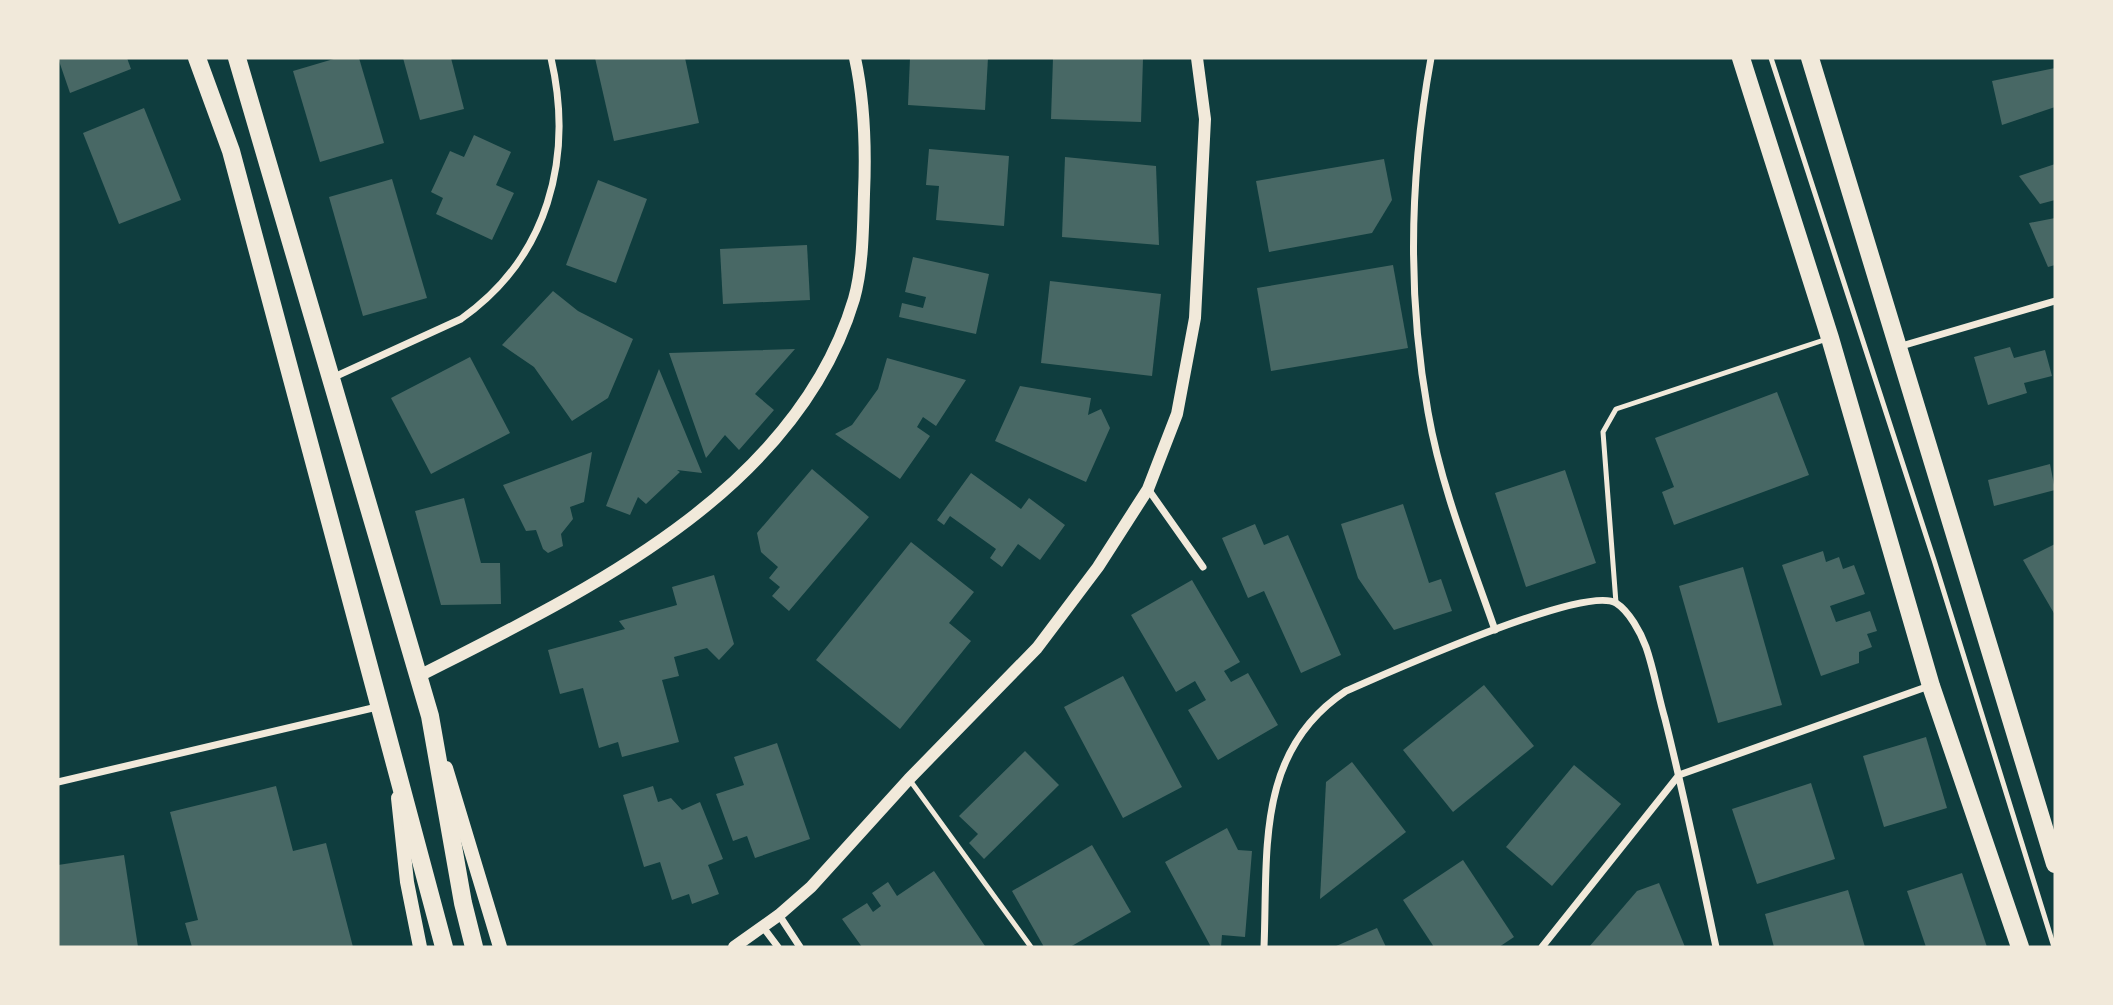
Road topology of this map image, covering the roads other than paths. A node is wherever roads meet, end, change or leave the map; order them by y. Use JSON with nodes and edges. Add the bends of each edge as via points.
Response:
{"nodes":[{"id":1,"x":197,"y":58,"type":"edge"},
{"id":2,"x":237,"y":58,"type":"edge"},
{"id":3,"x":551,"y":58,"type":"edge"},
{"id":4,"x":855,"y":58,"type":"edge"},
{"id":5,"x":1197,"y":58,"type":"edge"},
{"id":6,"x":1431,"y":58,"type":"edge"},
{"id":7,"x":1741,"y":58,"type":"edge"},
{"id":8,"x":1771,"y":58,"type":"edge"},
{"id":9,"x":1810,"y":58,"type":"edge"},
{"id":10,"x":2055,"y":301,"type":"edge"},
{"id":11,"x":1829,"y":338,"type":"junction"},
{"id":12,"x":1897,"y":348,"type":"junction"},
{"id":13,"x":331,"y":378,"type":"junction"},
{"id":14,"x":1148,"y":489,"type":"junction"},
{"id":15,"x":1203,"y":567,"type":"dead end"},
{"id":16,"x":1616,"y":603,"type":"junction"},
{"id":17,"x":1495,"y":630,"type":"junction"},
{"id":18,"x":419,"y":676,"type":"junction"},
{"id":19,"x":1931,"y":685,"type":"junction"},
{"id":20,"x":379,"y":707,"type":"junction"},
{"id":21,"x":430,"y":716,"type":"junction"},
{"id":22,"x":394,"y":765,"type":"junction"},
{"id":23,"x":1679,"y":775,"type":"junction"},
{"id":24,"x":909,"y":779,"type":"junction"},
{"id":25,"x":58,"y":782,"type":"edge"},
{"id":26,"x":2055,"y":864,"type":"edge"},
{"id":27,"x":779,"y":915,"type":"junction"},
{"id":28,"x":763,"y":927,"type":"junction"},
{"id":29,"x":420,"y":947,"type":"edge"},
{"id":30,"x":444,"y":947,"type":"edge"},
{"id":31,"x":474,"y":947,"type":"edge"},
{"id":32,"x":500,"y":947,"type":"edge"},
{"id":33,"x":734,"y":947,"type":"edge"},
{"id":34,"x":778,"y":947,"type":"edge"},
{"id":35,"x":800,"y":947,"type":"edge"},
{"id":36,"x":1031,"y":947,"type":"edge"},
{"id":37,"x":1265,"y":947,"type":"edge"},
{"id":38,"x":1542,"y":947,"type":"edge"},
{"id":39,"x":1716,"y":947,"type":"edge"},
{"id":40,"x":2020,"y":947,"type":"edge"},
{"id":41,"x":2054,"y":947,"type":"edge"}],
"edges":[{"from":1,"to":20,"type":"main road","via":[[230,151]]},
{"from":2,"to":13,"type":"main road"},
{"from":3,"to":13,"type":"street","via":[[560,152],[544,214],[515,266],[481,306],[461,319]]},
{"from":4,"to":18,"type":"street","via":[[866,132],[863,234],[854,298],[829,359],[797,411],[703,508],[657,543],[594,585]]},
{"from":5,"to":14,"type":"street","via":[[1205,119],[1195,318],[1177,414]]},
{"from":6,"to":17,"type":"street","via":[[1413,194],[1419,340],[1438,458]]},
{"from":7,"to":11,"type":"main road"},
{"from":8,"to":41,"type":"lane"},
{"from":9,"to":12,"type":"main road"},
{"from":10,"to":12,"type":"street"},
{"from":11,"to":16,"type":"lane","via":[[1616,409],[1603,432]]},
{"from":11,"to":19,"type":"main road"},
{"from":12,"to":26,"type":"main road"},
{"from":13,"to":18,"type":"main road"},
{"from":14,"to":15,"type":"street"},
{"from":14,"to":24,"type":"street","via":[[1098,568],[1037,648]]},
{"from":16,"to":17,"type":"street","via":[[1595,599],[1570,604]]},
{"from":16,"to":23,"type":"street","via":[[1646,645]]},
{"from":17,"to":37,"type":"street","via":[[1346,691],[1305,727],[1276,781],[1269,818]]},
{"from":18,"to":21,"type":"main road"},
{"from":19,"to":23,"type":"street"},
{"from":19,"to":40,"type":"main road"},
{"from":20,"to":22,"type":"main road"},
{"from":20,"to":25,"type":"street"},
{"from":21,"to":31,"type":"main road"},
{"from":21,"to":32,"type":"main road"},
{"from":22,"to":29,"type":"main road","via":[[407,882]]},
{"from":22,"to":30,"type":"main road"},
{"from":23,"to":38,"type":"street"},
{"from":23,"to":39,"type":"street"},
{"from":24,"to":27,"type":"street","via":[[811,887]]},
{"from":24,"to":36,"type":"lane"},
{"from":27,"to":28,"type":"street"},
{"from":27,"to":35,"type":"street"},
{"from":28,"to":33,"type":"street"},
{"from":28,"to":34,"type":"street"}]}
